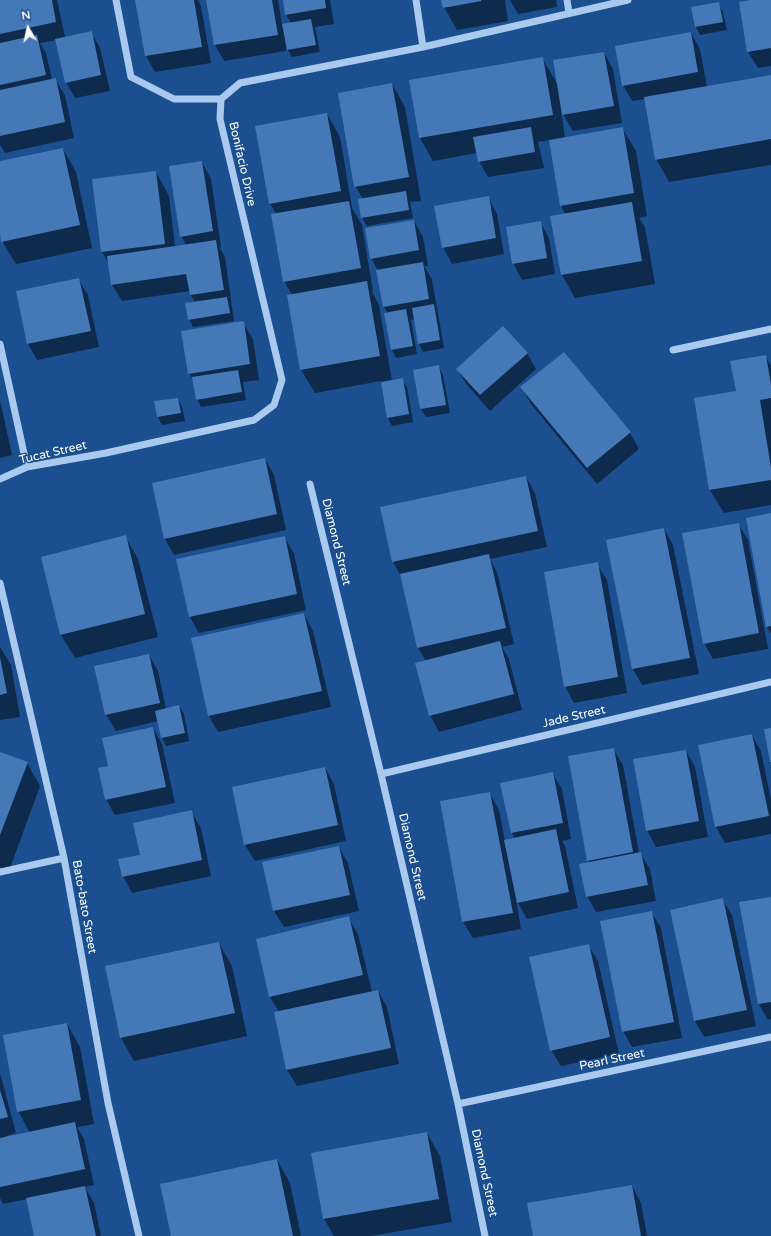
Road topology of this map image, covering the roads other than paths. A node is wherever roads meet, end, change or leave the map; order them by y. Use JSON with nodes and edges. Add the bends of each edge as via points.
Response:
{"nodes":[{"id":1,"x":116,"y":0,"type":"edge"},
{"id":2,"x":416,"y":0,"type":"edge"},
{"id":3,"x":567,"y":0,"type":"edge"},
{"id":4,"x":628,"y":0,"type":"edge"},
{"id":5,"x":569,"y":13,"type":"junction"},
{"id":6,"x":423,"y":46,"type":"junction"},
{"id":7,"x":221,"y":99,"type":"junction"},
{"id":8,"x":771,"y":329,"type":"edge"},
{"id":9,"x":0,"y":344,"type":"edge"},
{"id":10,"x":674,"y":350,"type":"dead end"},
{"id":11,"x":111,"y":451,"type":"joint"},
{"id":12,"x":26,"y":467,"type":"junction"},
{"id":13,"x":0,"y":480,"type":"edge"},
{"id":14,"x":310,"y":484,"type":"dead end"},
{"id":15,"x":0,"y":583,"type":"edge"},
{"id":16,"x":771,"y":682,"type":"edge"},
{"id":17,"x":381,"y":774,"type":"junction"},
{"id":18,"x":64,"y":858,"type":"junction"},
{"id":19,"x":0,"y":872,"type":"edge"},
{"id":20,"x":771,"y":1037,"type":"edge"},
{"id":21,"x":458,"y":1104,"type":"junction"},
{"id":22,"x":139,"y":1236,"type":"edge"},
{"id":23,"x":485,"y":1236,"type":"edge"}],
"edges":[{"from":1,"to":7,"type":"street","via":[[131,77],[174,99]]},
{"from":2,"to":6,"type":"street"},
{"from":3,"to":5,"type":"street"},
{"from":4,"to":5,"type":"street"},
{"from":5,"to":6,"type":"street"},
{"from":6,"to":7,"type":"street","via":[[240,82]]},
{"from":7,"to":11,"type":"street","name":"Bonifacio Drive","via":[[220,119],[282,380],[274,405],[254,420]]},
{"from":8,"to":10,"type":"street"},
{"from":9,"to":12,"type":"street"},
{"from":11,"to":12,"type":"street","name":"Tucat Street"},
{"from":12,"to":13,"type":"street","name":"Tucat Street"},
{"from":14,"to":17,"type":"street","name":"Diamond Street"},
{"from":15,"to":18,"type":"street","name":"Bato-bato Street"},
{"from":16,"to":17,"type":"street","name":"Jade Street"},
{"from":17,"to":21,"type":"street","name":"Diamond Street"},
{"from":18,"to":19,"type":"street"},
{"from":18,"to":22,"type":"street","name":"Bato-bato Street","via":[[108,1103]]},
{"from":20,"to":21,"type":"street","name":"Pearl Street"},
{"from":21,"to":23,"type":"street","name":"Diamond Street"}]}
